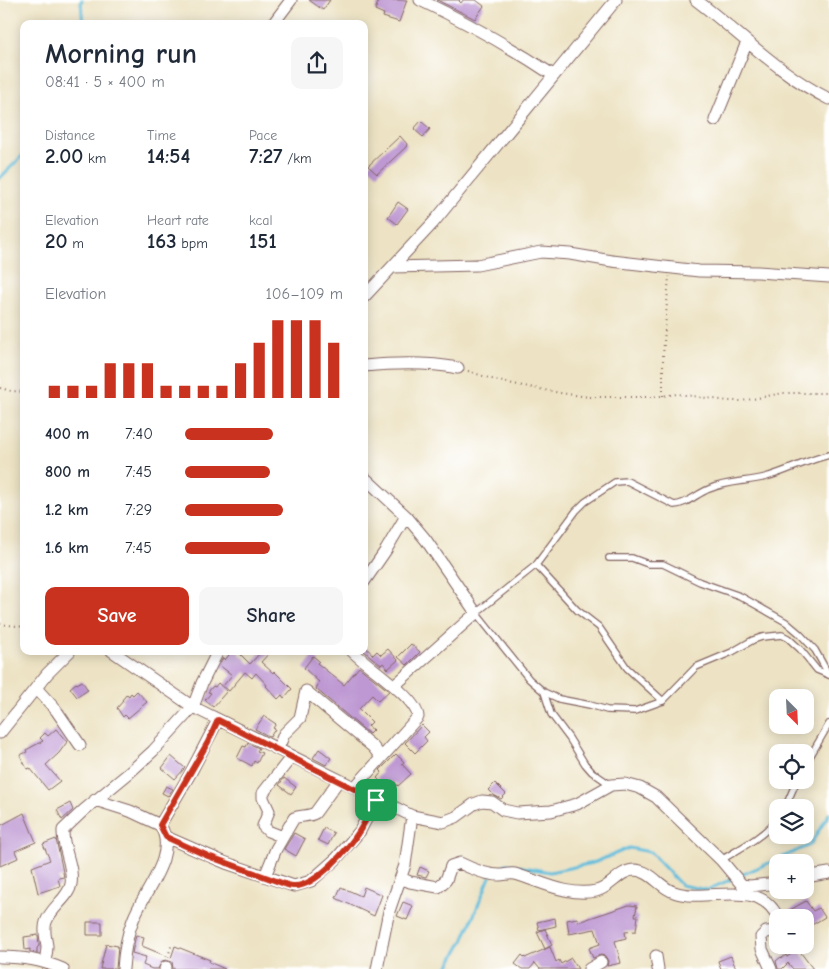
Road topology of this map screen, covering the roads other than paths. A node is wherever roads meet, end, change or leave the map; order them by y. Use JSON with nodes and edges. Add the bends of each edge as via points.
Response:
{"nodes":[{"id":1,"x":291,"y":0,"type":"edge"},
{"id":2,"x":420,"y":0,"type":"edge"},
{"id":3,"x":616,"y":0,"type":"edge"},
{"id":4,"x":696,"y":0,"type":"edge"},
{"id":5,"x":276,"y":20,"type":"edge"},
{"id":6,"x":746,"y":42,"type":"junction"},
{"id":7,"x":553,"y":76,"type":"junction"},
{"id":8,"x":829,"y":99,"type":"edge"},
{"id":9,"x":715,"y":120,"type":"dead end"},
{"id":10,"x":392,"y":267,"type":"junction"},
{"id":11,"x":829,"y":276,"type":"edge"},
{"id":12,"x":368,"y":293,"type":"edge"},
{"id":13,"x":368,"y":366,"type":"edge"},
{"id":14,"x":458,"y":368,"type":"road end"},
{"id":15,"x":829,"y":454,"type":"edge"},
{"id":16,"x":368,"y":481,"type":"edge"},
{"id":17,"x":406,"y":516,"type":"junction"},
{"id":18,"x":609,"y":558,"type":"dead end"},
{"id":19,"x":536,"y":565,"type":"junction"},
{"id":20,"x":368,"y":576,"type":"edge"},
{"id":21,"x":476,"y":613,"type":"junction"},
{"id":22,"x":66,"y":655,"type":"edge"},
{"id":23,"x":118,"y":655,"type":"edge"},
{"id":24,"x":216,"y":655,"type":"edge"},
{"id":25,"x":356,"y":655,"type":"edge"},
{"id":26,"x":829,"y":675,"type":"edge"},
{"id":27,"x":394,"y":686,"type":"junction"},
{"id":28,"x":36,"y":688,"type":"junction"},
{"id":29,"x":544,"y":692,"type":"junction"},
{"id":30,"x":663,"y":701,"type":"junction"},
{"id":31,"x":193,"y":707,"type":"junction"},
{"id":32,"x":218,"y":720,"type":"junction"},
{"id":33,"x":829,"y":724,"type":"edge"},
{"id":34,"x":0,"y":733,"type":"edge"},
{"id":35,"x":80,"y":745,"type":"dead end"},
{"id":36,"x":278,"y":749,"type":"junction"},
{"id":37,"x":814,"y":750,"type":"edge"},
{"id":38,"x":292,"y":756,"type":"junction"},
{"id":39,"x":382,"y":756,"type":"junction"},
{"id":40,"x":339,"y":780,"type":"junction"},
{"id":41,"x":611,"y":785,"type":"junction"},
{"id":42,"x":354,"y":787,"type":"junction"},
{"id":43,"x":95,"y":800,"type":"junction"},
{"id":44,"x":376,"y":800,"type":"junction"},
{"id":45,"x":412,"y":816,"type":"junction"},
{"id":46,"x":160,"y":825,"type":"junction"},
{"id":47,"x":769,"y":829,"type":"edge"},
{"id":48,"x":166,"y":837,"type":"junction"},
{"id":49,"x":282,"y":837,"type":"junction"},
{"id":50,"x":722,"y":860,"type":"junction"},
{"id":51,"x":829,"y":873,"type":"edge"},
{"id":52,"x":265,"y":876,"type":"junction"},
{"id":53,"x":814,"y":876,"type":"edge"},
{"id":54,"x":401,"y":878,"type":"junction"},
{"id":55,"x":769,"y":885,"type":"edge"},
{"id":56,"x":773,"y":909,"type":"edge"},
{"id":57,"x":769,"y":932,"type":"edge"},
{"id":58,"x":656,"y":956,"type":"dead end"},
{"id":59,"x":0,"y":957,"type":"edge"},
{"id":60,"x":45,"y":961,"type":"junction"},
{"id":61,"x":601,"y":962,"type":"dead end"},
{"id":62,"x":63,"y":969,"type":"edge"},
{"id":63,"x":123,"y":969,"type":"edge"},
{"id":64,"x":377,"y":969,"type":"edge"},
{"id":65,"x":589,"y":969,"type":"edge"},
{"id":66,"x":658,"y":969,"type":"edge"},
{"id":67,"x":771,"y":969,"type":"edge"}],
"edges":[{"from":1,"to":5,"type":"street"},
{"from":2,"to":7,"type":"street","via":[[501,42]]},
{"from":3,"to":7,"type":"street"},
{"from":4,"to":6,"type":"street"},
{"from":6,"to":8,"type":"street","via":[[798,82]]},
{"from":6,"to":9,"type":"street"},
{"from":7,"to":10,"type":"street","via":[[433,223]]},
{"from":10,"to":11,"type":"street","via":[[477,266],[541,252],[714,272]]},
{"from":10,"to":12,"type":"street"},
{"from":13,"to":14,"type":"street","via":[[410,363]]},
{"from":15,"to":19,"type":"lane","via":[[766,477],[722,484],[674,506],[627,481],[615,482],[576,511]]},
{"from":16,"to":17,"type":"street"},
{"from":17,"to":20,"type":"street"},
{"from":17,"to":21,"type":"street","via":[[436,552]]},
{"from":18,"to":26,"type":"lane","via":[[632,558],[648,564],[663,564],[740,596],[800,633],[815,650]]},
{"from":19,"to":21,"type":"lane"},
{"from":19,"to":30,"type":"lane","via":[[577,610],[599,627],[627,668]]},
{"from":21,"to":27,"type":"street"},
{"from":21,"to":29,"type":"lane","via":[[529,679]]},
{"from":22,"to":28,"type":"street"},
{"from":23,"to":31,"type":"street"},
{"from":24,"to":31,"type":"street"},
{"from":25,"to":27,"type":"street"},
{"from":26,"to":30,"type":"lane","via":[[817,670],[788,638],[782,635],[762,637],[696,667]]},
{"from":27,"to":39,"type":"street","via":[[416,709],[418,717]]},
{"from":28,"to":34,"type":"street"},
{"from":28,"to":35,"type":"street"},
{"from":29,"to":30,"type":"lane","via":[[559,699],[620,711]]},
{"from":29,"to":41,"type":"lane","via":[[551,714],[585,764]]},
{"from":31,"to":32,"type":"street"},
{"from":31,"to":43,"type":"street","via":[[153,751]]},
{"from":32,"to":36,"type":"street"},
{"from":32,"to":46,"type":"street"},
{"from":33,"to":37,"type":"lane"},
{"from":36,"to":38,"type":"street"},
{"from":36,"to":39,"type":"street","via":[[284,734],[300,718],[306,691]]},
{"from":38,"to":40,"type":"street"},
{"from":38,"to":49,"type":"street","via":[[262,796],[269,811],[263,826]]},
{"from":39,"to":42,"type":"street"},
{"from":40,"to":42,"type":"street"},
{"from":40,"to":49,"type":"street","via":[[315,813],[294,818]]},
{"from":41,"to":45,"type":"street","via":[[578,804],[551,811],[517,813],[482,801],[443,822]]},
{"from":41,"to":50,"type":"street","via":[[640,788],[656,797]]},
{"from":42,"to":44,"type":"street"},
{"from":43,"to":46,"type":"street"},
{"from":43,"to":60,"type":"street","via":[[63,830],[71,885],[45,923]]},
{"from":44,"to":45,"type":"street"},
{"from":44,"to":52,"type":"street","via":[[360,831],[311,881],[294,886]]},
{"from":45,"to":54,"type":"street"},
{"from":46,"to":48,"type":"street"},
{"from":47,"to":50,"type":"lane"},
{"from":48,"to":52,"type":"street"},
{"from":48,"to":63,"type":"street","via":[[165,853],[132,922]]},
{"from":49,"to":52,"type":"street"},
{"from":50,"to":55,"type":"street","via":[[745,886]]},
{"from":51,"to":53,"type":"street"},
{"from":54,"to":56,"type":"street","via":[[438,886],[446,880],[451,866],[460,863],[494,874],[512,873],[555,887],[596,891],[624,872],[633,870],[651,876],[674,892],[749,895],[764,900]]},
{"from":54,"to":64,"type":"street","via":[[389,911]]},
{"from":57,"to":67,"type":"street","via":[[760,937]]},
{"from":58,"to":66,"type":"street"},
{"from":59,"to":60,"type":"street"},
{"from":60,"to":62,"type":"street"},
{"from":61,"to":65,"type":"street"}]}
